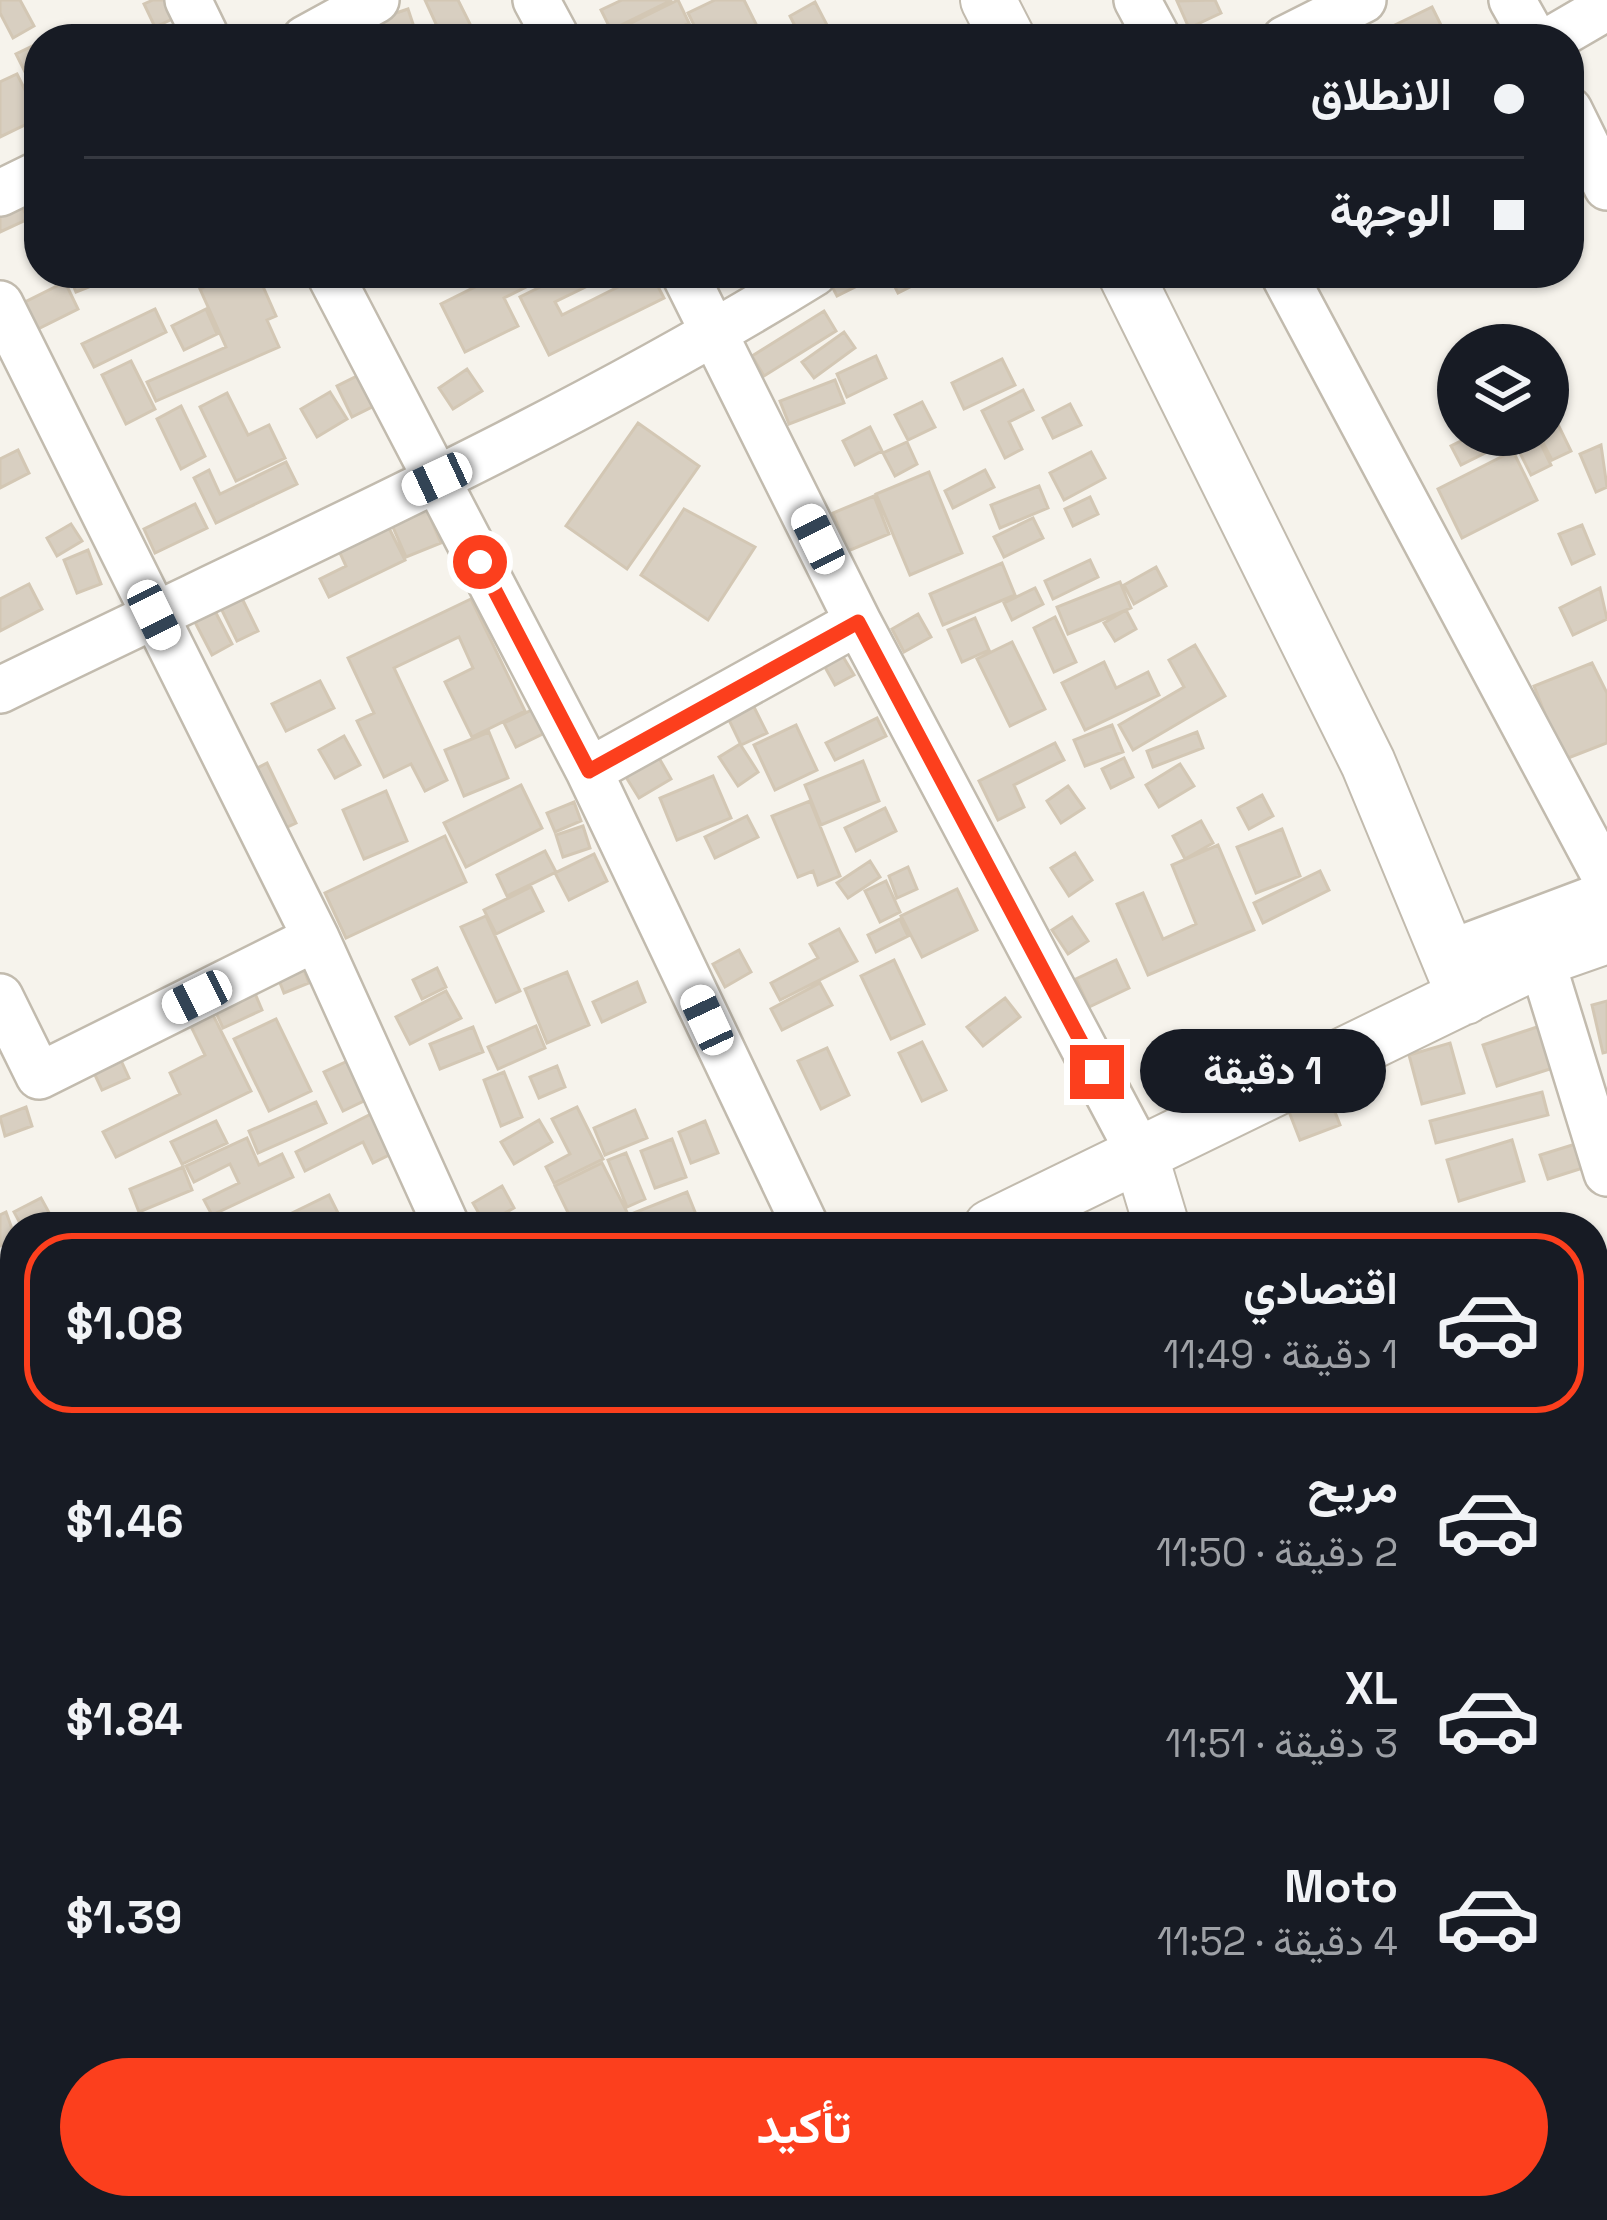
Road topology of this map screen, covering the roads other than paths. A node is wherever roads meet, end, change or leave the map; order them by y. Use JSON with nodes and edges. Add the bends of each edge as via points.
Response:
{"nodes":[{"id":1,"x":376,"y":0,"type":"edge"},
{"id":2,"x":1363,"y":0,"type":"edge"},
{"id":3,"x":1607,"y":7,"type":"edge"},
{"id":4,"x":332,"y":24,"type":"edge"},
{"id":5,"x":1315,"y":24,"type":"edge"},
{"id":6,"x":1578,"y":24,"type":"edge"},
{"id":7,"x":1584,"y":140,"type":"edge"},
{"id":8,"x":1607,"y":187,"type":"edge"},
{"id":9,"x":336,"y":288,"type":"edge"},
{"id":10,"x":692,"y":288,"type":"edge"},
{"id":11,"x":790,"y":288,"type":"edge"},
{"id":12,"x":1132,"y":288,"type":"edge"},
{"id":13,"x":1290,"y":288,"type":"edge"},
{"id":14,"x":0,"y":304,"type":"edge"},
{"id":15,"x":717,"y":333,"type":"junction"},
{"id":16,"x":437,"y":479,"type":"junction"},
{"id":17,"x":154,"y":615,"type":"junction"},
{"id":18,"x":858,"y":622,"type":"junction"},
{"id":19,"x":0,"y":690,"type":"edge"},
{"id":20,"x":589,"y":771,"type":"junction"},
{"id":21,"x":1607,"y":880,"type":"edge"},
{"id":22,"x":1607,"y":894,"type":"edge"},
{"id":23,"x":1607,"y":936,"type":"edge"},
{"id":24,"x":316,"y":938,"type":"junction"},
{"id":25,"x":1541,"y":959,"type":"junction"},
{"id":26,"x":1458,"y":975,"type":"junction"},
{"id":27,"x":0,"y":998,"type":"edge"},
{"id":28,"x":1140,"y":1154,"type":"junction"},
{"id":29,"x":1607,"y":1173,"type":"edge"},
{"id":30,"x":440,"y":1212,"type":"edge"},
{"id":31,"x":799,"y":1212,"type":"edge"},
{"id":32,"x":1022,"y":1212,"type":"edge"},
{"id":33,"x":1157,"y":1212,"type":"edge"}],
"edges":[{"from":1,"to":4,"type":"street"},
{"from":2,"to":5,"type":"street"},
{"from":3,"to":6,"type":"street"},
{"from":7,"to":8,"type":"street"},
{"from":9,"to":16,"type":"street"},
{"from":10,"to":15,"type":"street"},
{"from":11,"to":15,"type":"street"},
{"from":12,"to":26,"type":"street","via":[[1367,763]]},
{"from":13,"to":21,"type":"street"},
{"from":14,"to":17,"type":"street"},
{"from":15,"to":16,"type":"street"},
{"from":15,"to":18,"type":"street"},
{"from":16,"to":17,"type":"street"},
{"from":16,"to":20,"type":"street"},
{"from":17,"to":19,"type":"street"},
{"from":17,"to":24,"type":"street"},
{"from":18,"to":20,"type":"street"},
{"from":18,"to":28,"type":"street"},
{"from":20,"to":31,"type":"street"},
{"from":22,"to":26,"type":"street"},
{"from":23,"to":25,"type":"street"},
{"from":24,"to":27,"type":"street","via":[[39,1076]]},
{"from":24,"to":30,"type":"street"},
{"from":25,"to":26,"type":"street"},
{"from":25,"to":29,"type":"street"},
{"from":26,"to":28,"type":"street"},
{"from":28,"to":32,"type":"street"},
{"from":28,"to":33,"type":"street"}]}
